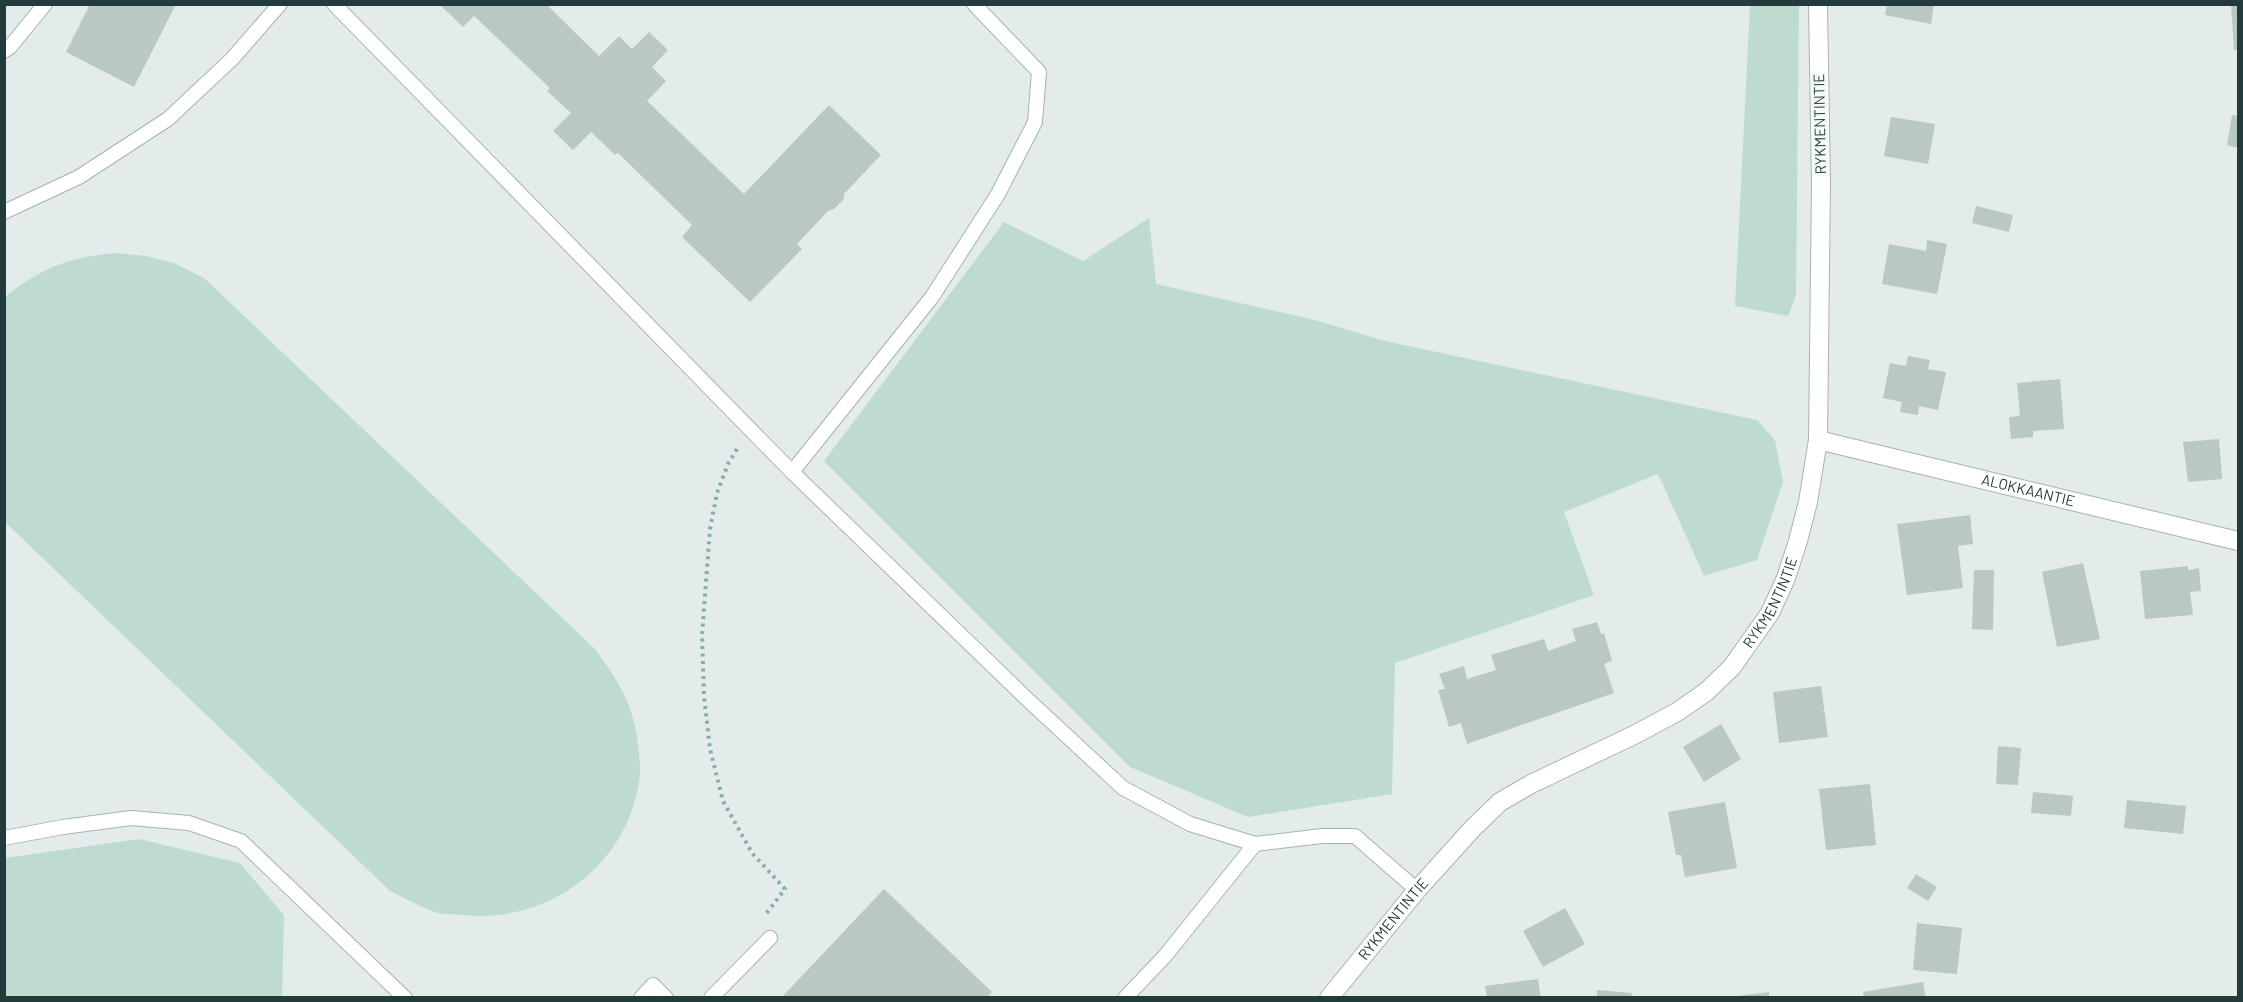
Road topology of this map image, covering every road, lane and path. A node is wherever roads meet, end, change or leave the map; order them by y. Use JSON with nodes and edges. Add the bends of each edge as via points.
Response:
{"nodes":[{"id":1,"x":45,"y":4,"type":"edge"},
{"id":2,"x":280,"y":4,"type":"edge"},
{"id":3,"x":334,"y":4,"type":"edge"},
{"id":4,"x":974,"y":4,"type":"edge"},
{"id":5,"x":1818,"y":4,"type":"edge"},
{"id":6,"x":4,"y":51,"type":"edge"},
{"id":7,"x":4,"y":200,"type":"edge"},
{"id":8,"x":20,"y":204,"type":"junction"},
{"id":9,"x":4,"y":212,"type":"edge"},
{"id":10,"x":750,"y":428,"type":"junction"},
{"id":11,"x":1818,"y":440,"type":"junction"},
{"id":12,"x":792,"y":472,"type":"junction"},
{"id":13,"x":2238,"y":541,"type":"edge"},
{"id":14,"x":4,"y":838,"type":"edge"},
{"id":15,"x":1255,"y":844,"type":"junction"},
{"id":16,"x":1417,"y":890,"type":"junction"},
{"id":17,"x":770,"y":938,"type":"joint"},
{"id":18,"x":405,"y":998,"type":"edge"},
{"id":19,"x":641,"y":998,"type":"edge"},
{"id":20,"x":666,"y":998,"type":"edge"},
{"id":21,"x":711,"y":998,"type":"edge"},
{"id":22,"x":1125,"y":998,"type":"edge"},
{"id":23,"x":1329,"y":998,"type":"edge"}],
"edges":[{"from":1,"to":6,"type":"lane"},
{"from":2,"to":8,"type":"lane","via":[[232,59],[168,119],[79,177]]},
{"from":3,"to":10,"type":"lane"},
{"from":4,"to":12,"type":"lane","via":[[1039,72],[1035,123],[998,194],[932,297]]},
{"from":5,"to":11,"type":"street","name":"RYKMENTINTIE"},
{"from":7,"to":8,"type":"lane"},
{"from":8,"to":9,"type":"lane"},
{"from":10,"to":12,"type":"lane"},
{"from":10,"to":17,"type":"path","via":[[728,464],[710,530],[702,635],[704,696],[710,749],[723,801],[752,853],[785,889],[760,921]]},
{"from":11,"to":13,"type":"street","name":"ALOKKAANTIE"},
{"from":11,"to":16,"type":"street","name":"RYKMENTINTIE","via":[[1808,502],[1786,578],[1770,613],[1732,667],[1677,712],[1500,802]]},
{"from":12,"to":15,"type":"lane","via":[[1123,788],[1190,824]]},
{"from":14,"to":18,"type":"lane","via":[[131,818],[189,822],[241,841]]},
{"from":15,"to":16,"type":"lane","via":[[1355,836]]},
{"from":15,"to":22,"type":"lane","via":[[1165,956]]},
{"from":16,"to":23,"type":"street","name":"RYKMENTINTIE"},
{"from":17,"to":21,"type":"lane"},
{"from":19,"to":20,"type":"lane","via":[[653,985]]}]}
